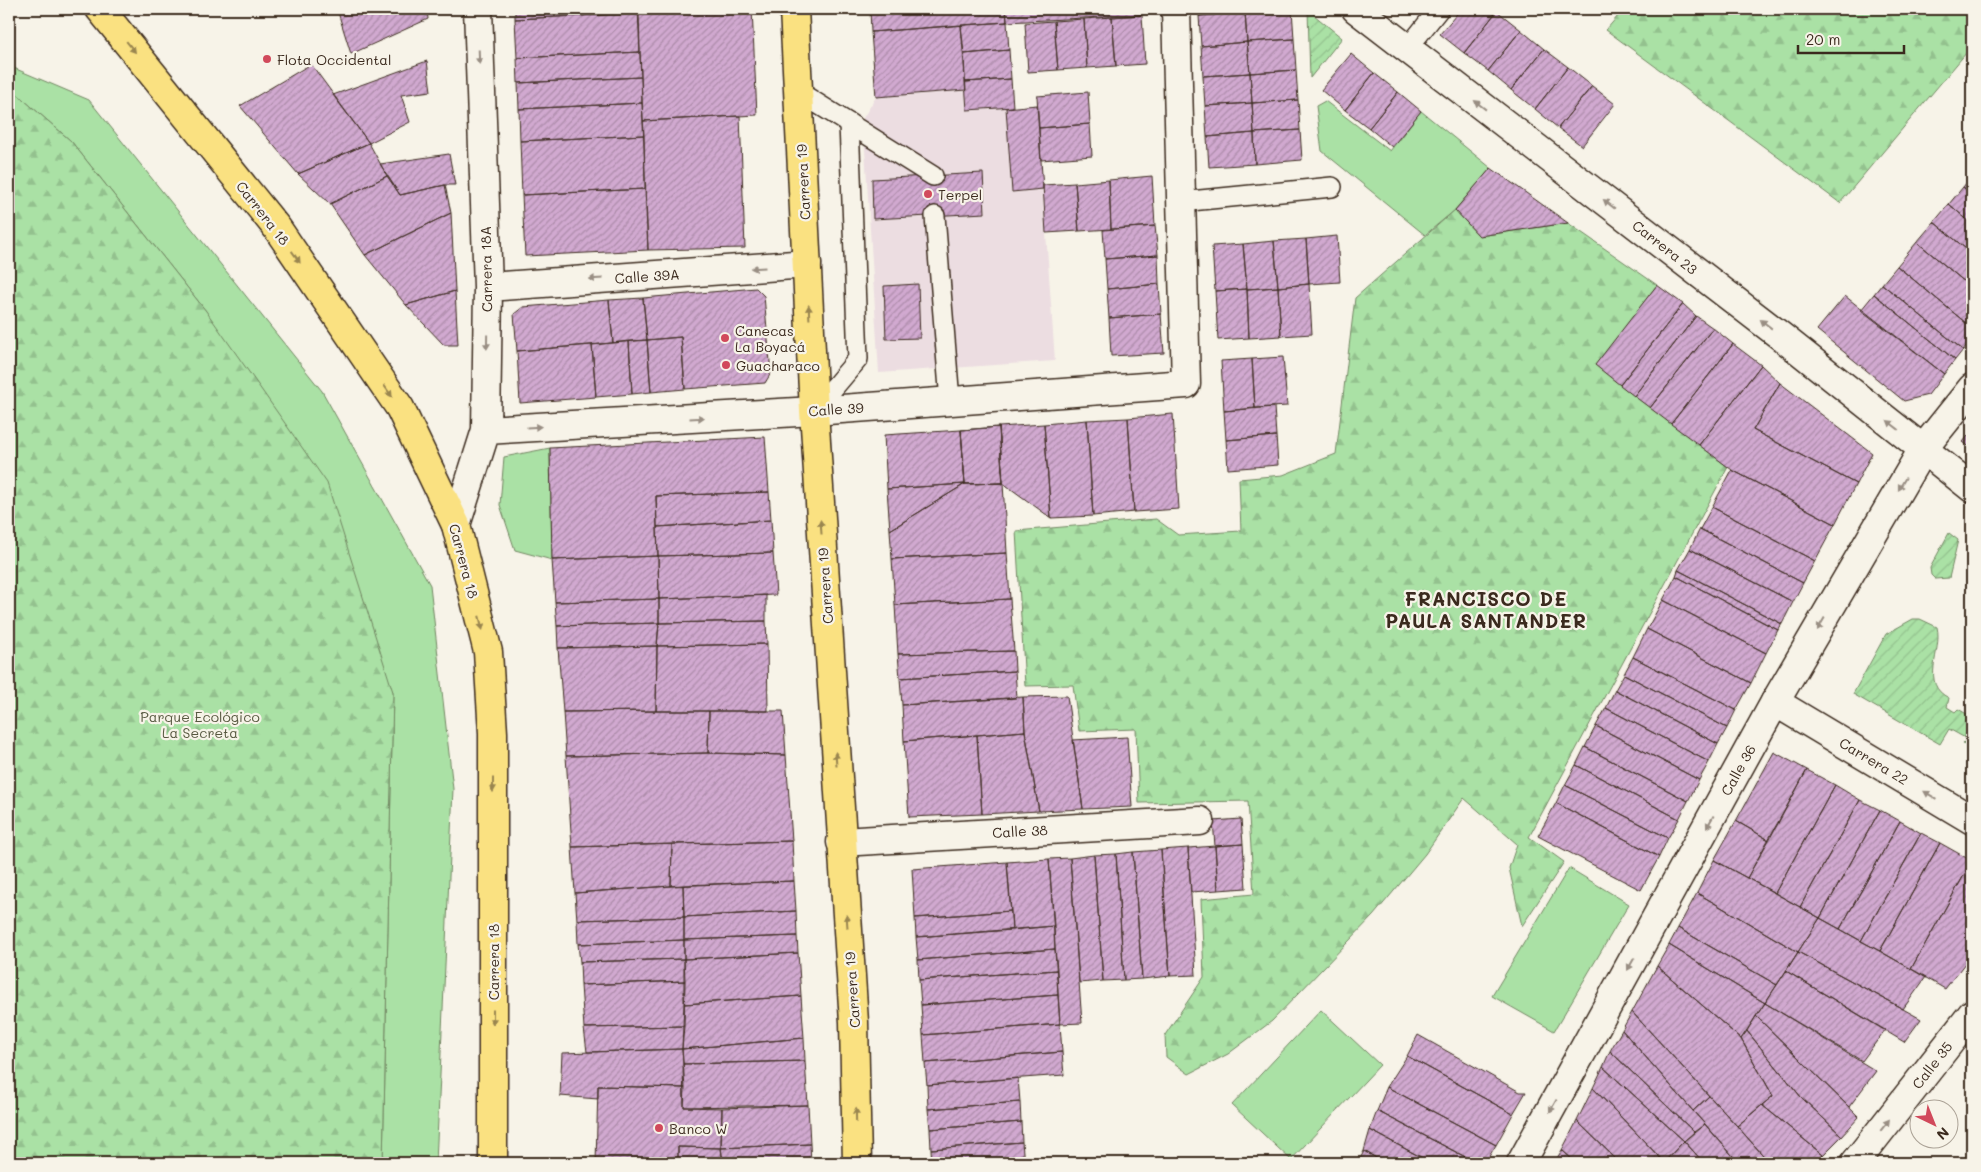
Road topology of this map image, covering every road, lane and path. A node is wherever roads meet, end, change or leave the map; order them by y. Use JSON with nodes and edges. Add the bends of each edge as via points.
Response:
{"nodes":[{"id":1,"x":100,"y":9,"type":"edge"},
{"id":2,"x":478,"y":9,"type":"edge"},
{"id":3,"x":794,"y":9,"type":"edge"},
{"id":4,"x":1176,"y":9,"type":"edge"},
{"id":5,"x":1356,"y":9,"type":"edge"},
{"id":6,"x":1438,"y":9,"type":"edge"},
{"id":7,"x":1407,"y":48,"type":"junction"},
{"id":8,"x":799,"y":92,"type":"junction"},
{"id":9,"x":848,"y":123,"type":"junction"},
{"id":10,"x":933,"y":176,"type":"dead end"},
{"id":11,"x":1332,"y":186,"type":"dead end"},
{"id":12,"x":1180,"y":202,"type":"junction"},
{"id":13,"x":935,"y":216,"type":"dead end"},
{"id":14,"x":807,"y":264,"type":"junction"},
{"id":15,"x":488,"y":287,"type":"junction"},
{"id":16,"x":1972,"y":388,"type":"edge"},
{"id":17,"x":950,"y":401,"type":"junction"},
{"id":18,"x":814,"y":410,"type":"junction"},
{"id":19,"x":486,"y":430,"type":"junction"},
{"id":20,"x":1923,"y":449,"type":"junction"},
{"id":21,"x":1972,"y":488,"type":"edge"},
{"id":22,"x":456,"y":525,"type":"junction"},
{"id":23,"x":1775,"y":702,"type":"junction"},
{"id":24,"x":1972,"y":820,"type":"edge"},
{"id":25,"x":1200,"y":821,"type":"dead end"},
{"id":26,"x":841,"y":842,"type":"junction"},
{"id":27,"x":1972,"y":1014,"type":"edge"},
{"id":28,"x":493,"y":1163,"type":"edge"},
{"id":29,"x":857,"y":1163,"type":"edge"},
{"id":30,"x":1521,"y":1163,"type":"edge"},
{"id":31,"x":1855,"y":1163,"type":"edge"}],
"edges":[{"from":1,"to":22,"type":"main road","name":"Carrera 18","one_way":true,"via":[[299,261],[400,408]]},
{"from":2,"to":15,"type":"street","name":"Carrera 18A","one_way":true},
{"from":3,"to":8,"type":"main road","name":"Carrera 19"},
{"from":4,"to":12,"type":"street"},
{"from":5,"to":7,"type":"street","name":"Carrera 23"},
{"from":6,"to":7,"type":"lane"},
{"from":20,"to":7,"type":"street","name":"Carrera 23","one_way":true},
{"from":8,"to":9,"type":"lane"},
{"from":8,"to":14,"type":"main road","name":"Carrera 19"},
{"from":9,"to":10,"type":"lane"},
{"from":9,"to":18,"type":"lane","via":[[858,358]]},
{"from":11,"to":12,"type":"lane"},
{"from":12,"to":17,"type":"street","name":"Calle 39","via":[[1186,384]]},
{"from":13,"to":17,"type":"lane"},
{"from":14,"to":15,"type":"street","name":"Calle 39A","one_way":true},
{"from":18,"to":14,"type":"main road","name":"Carrera 19","one_way":true},
{"from":15,"to":19,"type":"street","name":"Carrera 18A","one_way":true},
{"from":16,"to":20,"type":"street","name":"Calle 36"},
{"from":17,"to":18,"type":"street","name":"Calle 39"},
{"from":19,"to":18,"type":"street","name":"Calle 39","one_way":true},
{"from":26,"to":18,"type":"main road","name":"Carrera 19","one_way":true},
{"from":19,"to":22,"type":"street","name":"Carrera 18A"},
{"from":20,"to":21,"type":"street","name":"Carrera 23"},
{"from":20,"to":23,"type":"street","name":"Calle 36","one_way":true},
{"from":22,"to":28,"type":"main road","name":"Carrera 18","one_way":true,"via":[[488,652],[493,733]]},
{"from":24,"to":23,"type":"street","name":"Carrera 22","one_way":true},
{"from":23,"to":30,"type":"street","name":"Calle 36","one_way":true},
{"from":25,"to":26,"type":"street","name":"Calle 38"},
{"from":29,"to":26,"type":"main road","name":"Carrera 19","one_way":true,"via":[[854,1022]]},
{"from":31,"to":27,"type":"street","name":"Calle 35","one_way":true}]}
